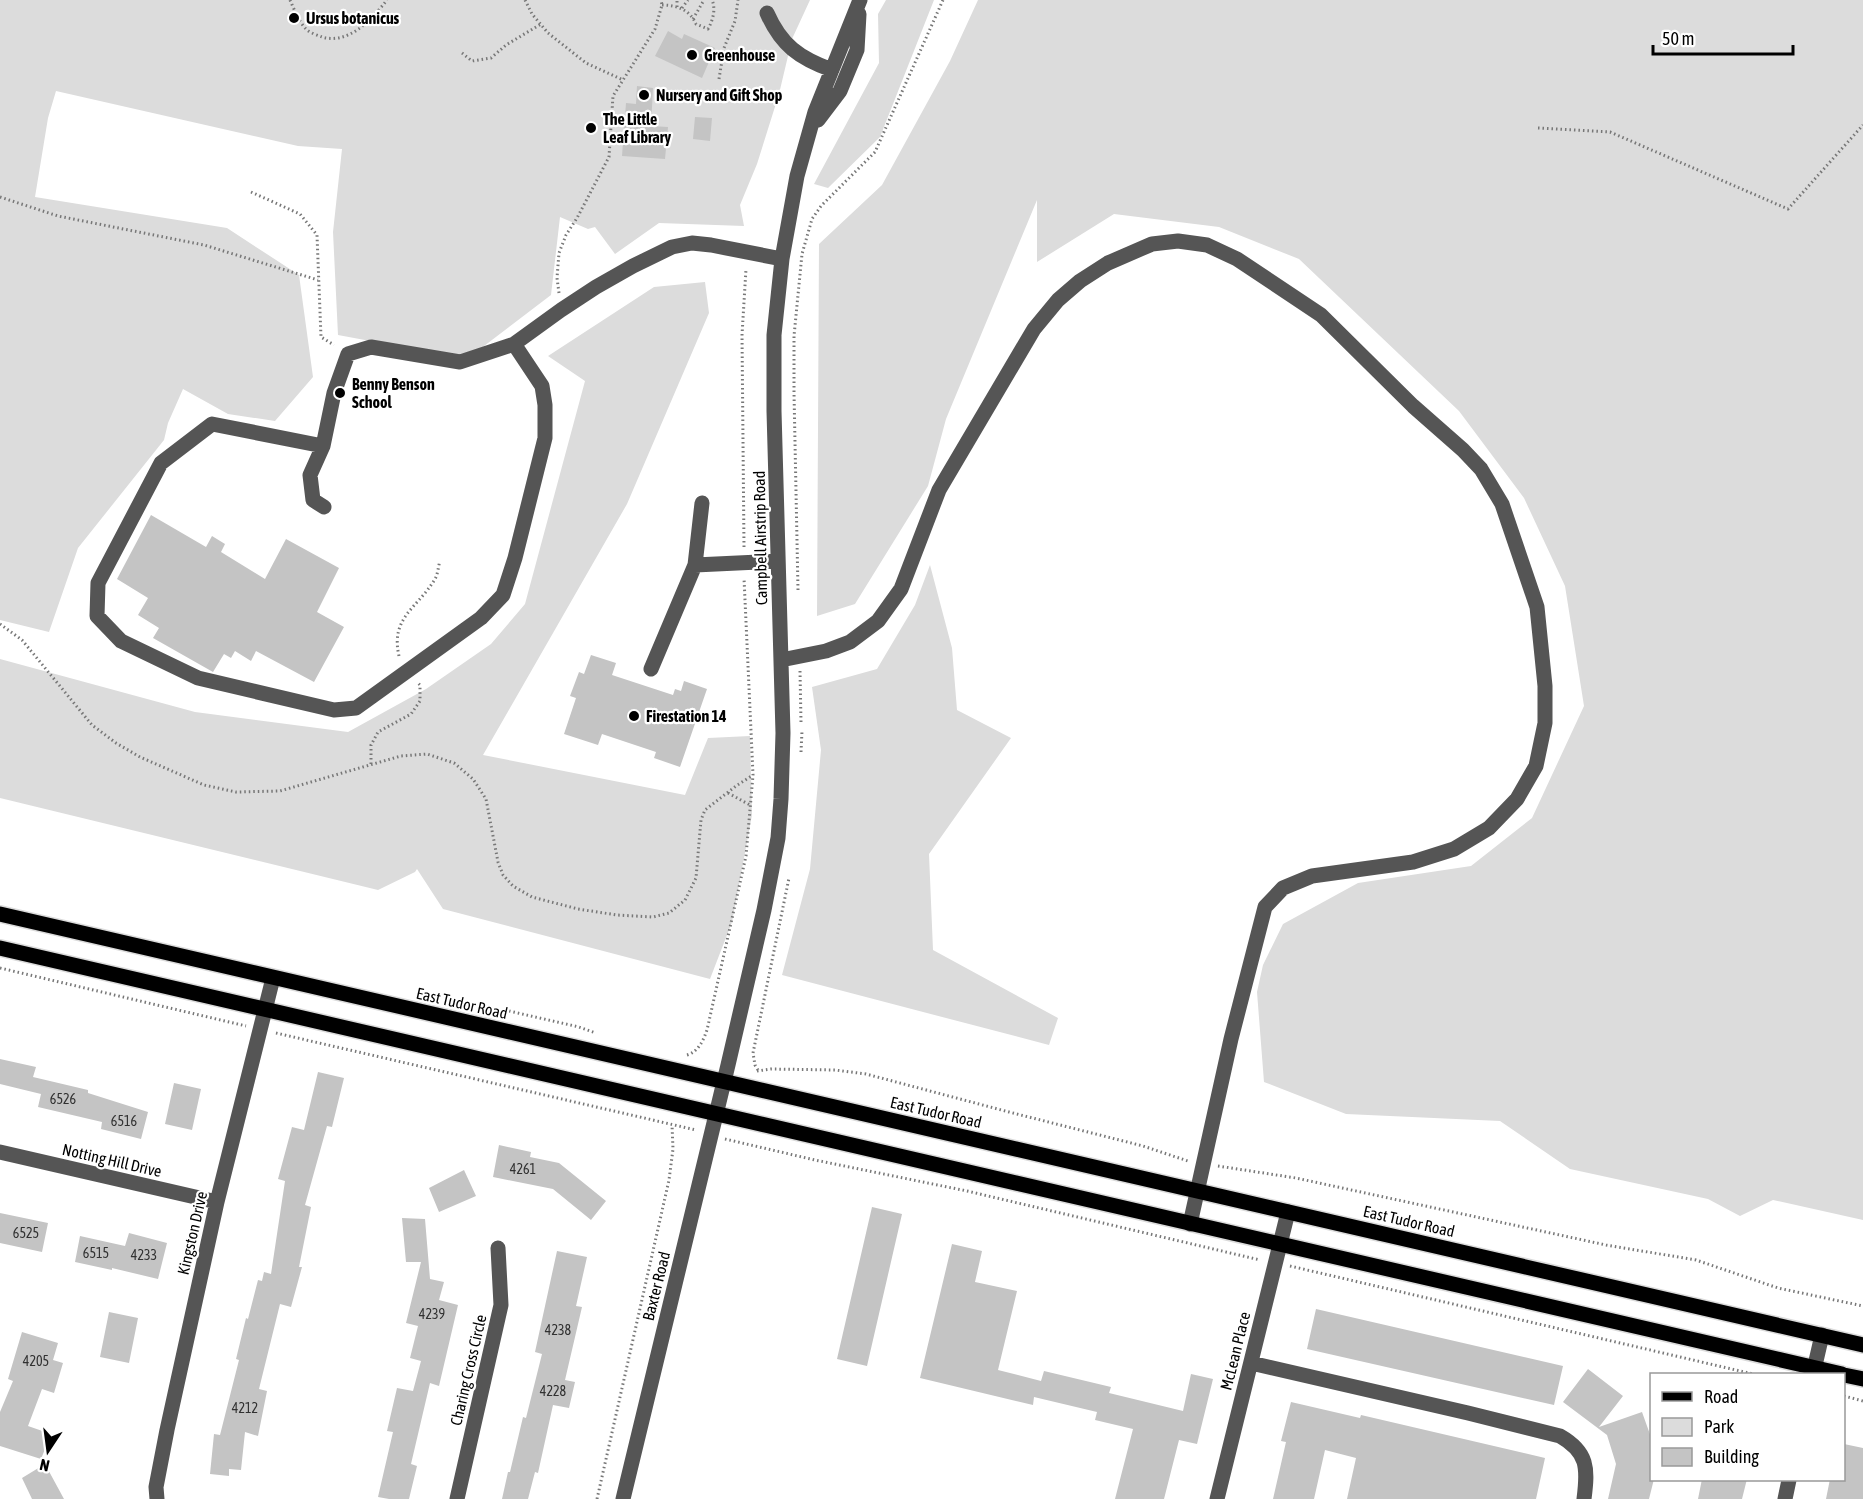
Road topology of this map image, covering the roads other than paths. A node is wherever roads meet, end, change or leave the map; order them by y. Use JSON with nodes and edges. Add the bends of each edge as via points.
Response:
{"nodes":[{"id":1,"x":860,"y":0,"type":"edge"},
{"id":2,"x":767,"y":13,"type":"dead end"},
{"id":3,"x":832,"y":70,"type":"junction"},
{"id":4,"x":810,"y":129,"type":"junction"},
{"id":5,"x":782,"y":259,"type":"junction"},
{"id":6,"x":514,"y":344,"type":"junction"},
{"id":7,"x":323,"y":446,"type":"junction"},
{"id":8,"x":702,"y":502,"type":"dead end"},
{"id":9,"x":324,"y":507,"type":"dead end"},
{"id":10,"x":778,"y":561,"type":"junction"},
{"id":11,"x":695,"y":565,"type":"junction"},
{"id":12,"x":781,"y":660,"type":"junction"},
{"id":13,"x":651,"y":669,"type":"dead end"},
{"id":14,"x":0,"y":914,"type":"edge"},
{"id":15,"x":0,"y":948,"type":"edge"},
{"id":16,"x":273,"y":978,"type":"junction"},
{"id":17,"x":265,"y":1010,"type":"junction"},
{"id":18,"x":724,"y":1082,"type":"junction"},
{"id":19,"x":716,"y":1115,"type":"junction"},
{"id":20,"x":0,"y":1152,"type":"edge"},
{"id":21,"x":1198,"y":1191,"type":"junction"},
{"id":22,"x":217,"y":1202,"type":"junction"},
{"id":23,"x":1288,"y":1212,"type":"junction"},
{"id":24,"x":1190,"y":1224,"type":"junction"},
{"id":25,"x":1281,"y":1245,"type":"junction"},
{"id":26,"x":498,"y":1248,"type":"dead end"},
{"id":27,"x":1822,"y":1335,"type":"junction"},
{"id":28,"x":1863,"y":1345,"type":"edge"},
{"id":29,"x":1251,"y":1363,"type":"junction"},
{"id":30,"x":1814,"y":1371,"type":"edge"},
{"id":31,"x":1845,"y":1375,"type":"edge"},
{"id":32,"x":1863,"y":1379,"type":"edge"},
{"id":33,"x":1789,"y":1481,"type":"edge"},
{"id":34,"x":157,"y":1499,"type":"edge"},
{"id":35,"x":457,"y":1499,"type":"edge"},
{"id":36,"x":623,"y":1499,"type":"edge"},
{"id":37,"x":1217,"y":1499,"type":"edge"},
{"id":38,"x":1584,"y":1499,"type":"edge"},
{"id":39,"x":1785,"y":1499,"type":"edge"}],
"edges":[{"from":1,"to":3,"type":"street","name":"Campbell Airstrip Road"},
{"from":1,"to":4,"type":"street","via":[[857,50],[840,91]]},
{"from":2,"to":3,"type":"street","via":[[779,37],[799,55]]},
{"from":3,"to":4,"type":"street","name":"Campbell Airstrip Road"},
{"from":4,"to":5,"type":"street","name":"Campbell Airstrip Road"},
{"from":5,"to":6,"type":"street","via":[[711,245],[672,247],[561,310]]},
{"from":5,"to":10,"type":"street","name":"Campbell Airstrip Road","via":[[774,335]]},
{"from":6,"to":7,"type":"street","via":[[460,362],[370,347],[348,354],[334,393]]},
{"from":6,"to":7,"type":"street","via":[[542,386],[545,438],[503,595],[481,618],[356,708],[334,710],[198,678],[122,641],[97,616],[98,583],[161,463],[212,424]]},
{"from":7,"to":9,"type":"street","via":[[310,475],[313,500]]},
{"from":8,"to":11,"type":"street"},
{"from":10,"to":11,"type":"street"},
{"from":10,"to":12,"type":"street","name":"Campbell Airstrip Road"},
{"from":11,"to":13,"type":"street"},
{"from":12,"to":18,"type":"street","name":"Campbell Airstrip Road","via":[[778,838]]},
{"from":12,"to":21,"type":"street","via":[[850,642],[878,621],[901,589],[939,490],[1034,329],[1080,281],[1108,263],[1152,244],[1178,241],[1207,245],[1237,259],[1321,315],[1481,469],[1502,504],[1537,607],[1545,723],[1536,766],[1516,799],[1489,828],[1454,849],[1413,862],[1312,876],[1282,888],[1265,907]]},
{"from":14,"to":16,"type":"main road","name":"East Tudor Road"},
{"from":15,"to":17,"type":"main road"},
{"from":16,"to":17,"type":"street","name":"Kingston Drive"},
{"from":16,"to":18,"type":"main road","name":"East Tudor Road"},
{"from":17,"to":19,"type":"main road"},
{"from":17,"to":22,"type":"street","name":"Kingston Drive"},
{"from":18,"to":19,"type":"street","name":"Baxter Road"},
{"from":18,"to":21,"type":"main road","name":"East Tudor Road"},
{"from":19,"to":24,"type":"main road"},
{"from":19,"to":36,"type":"street","name":"Baxter Road"},
{"from":20,"to":22,"type":"street","name":"Notting Hill Drive"},
{"from":21,"to":23,"type":"main road","name":"East Tudor Road"},
{"from":21,"to":24,"type":"street"},
{"from":22,"to":34,"type":"street","name":"Kingston Drive","via":[[167,1430]]},
{"from":23,"to":25,"type":"street","name":"McLean Place"},
{"from":23,"to":27,"type":"main road","name":"East Tudor Road"},
{"from":24,"to":25,"type":"main road"},
{"from":25,"to":29,"type":"street","name":"McLean Place"},
{"from":25,"to":30,"type":"main road"},
{"from":26,"to":35,"type":"street","name":"Charing Cross Circle","via":[[501,1305]]},
{"from":27,"to":28,"type":"main road","name":"East Tudor Road"},
{"from":27,"to":30,"type":"street"},
{"from":29,"to":37,"type":"street","name":"McLean Place"},
{"from":29,"to":38,"type":"street","via":[[1560,1436],[1573,1444],[1584,1459]]},
{"from":31,"to":32,"type":"main road"},
{"from":33,"to":39,"type":"street"}]}
